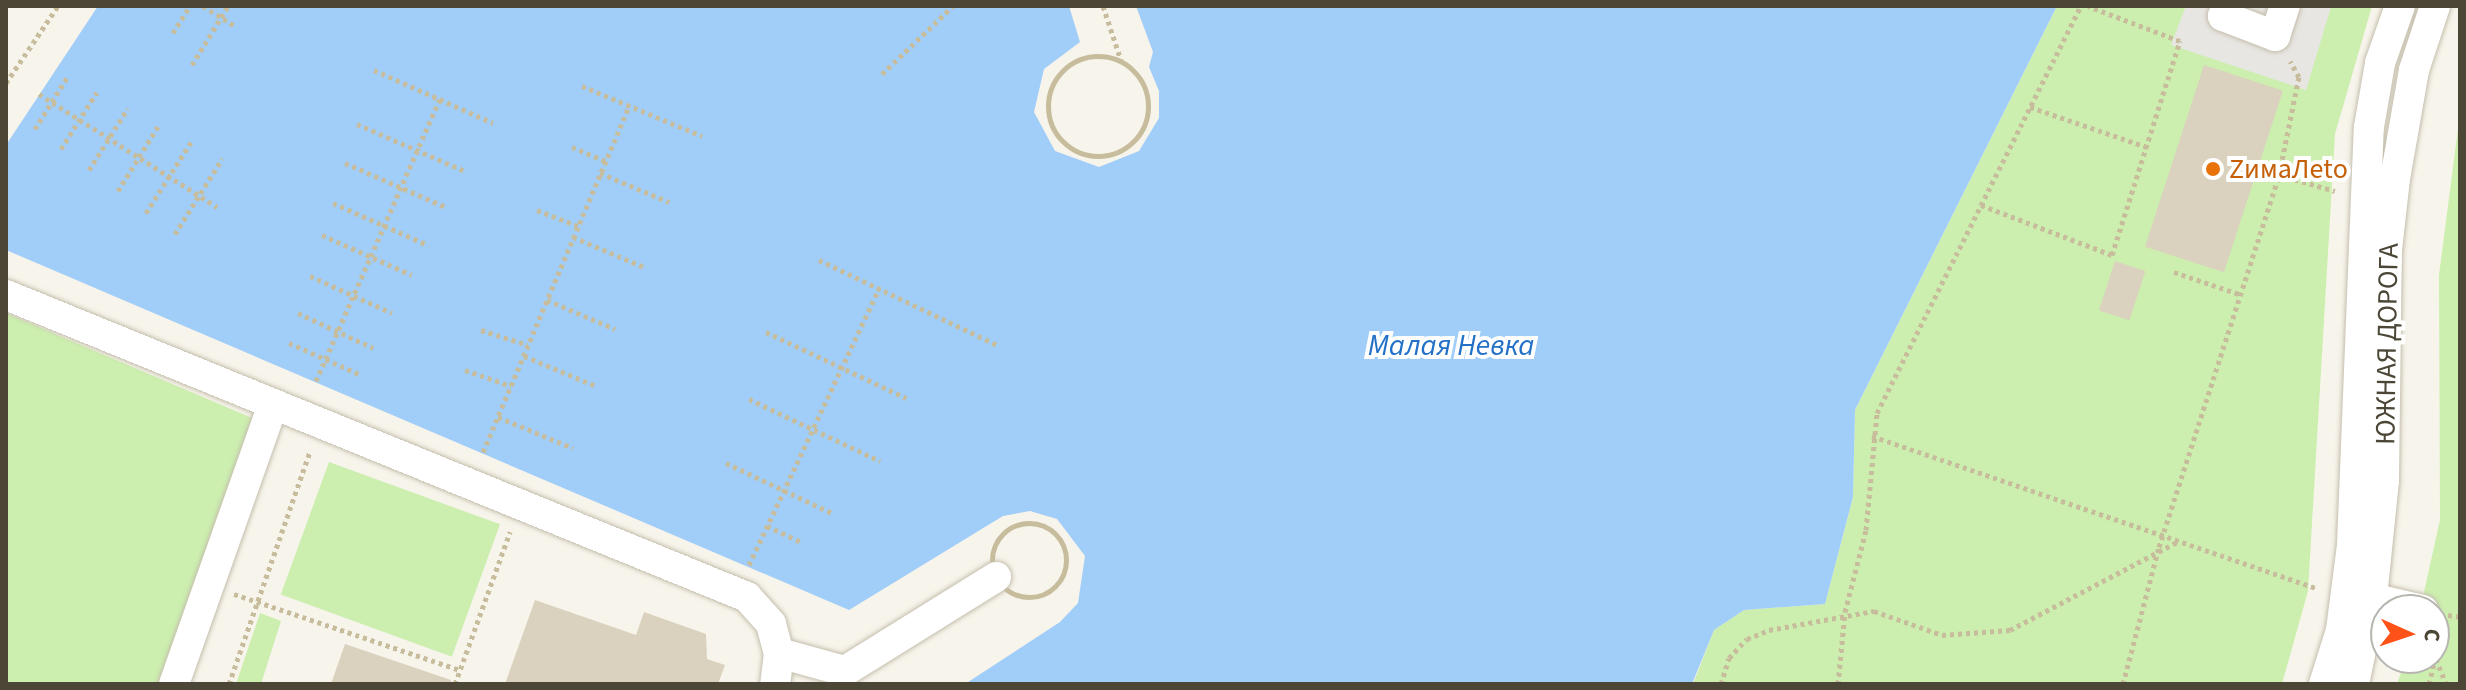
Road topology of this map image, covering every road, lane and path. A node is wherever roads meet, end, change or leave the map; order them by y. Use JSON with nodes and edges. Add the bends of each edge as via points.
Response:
{"nodes":[{"id":1,"x":58,"y":6,"type":"edge"},
{"id":2,"x":190,"y":6,"type":"edge"},
{"id":3,"x":203,"y":6,"type":"edge"},
{"id":4,"x":228,"y":6,"type":"edge"},
{"id":5,"x":953,"y":6,"type":"edge"},
{"id":6,"x":1103,"y":6,"type":"edge"},
{"id":7,"x":2081,"y":6,"type":"edge"},
{"id":8,"x":2088,"y":6,"type":"edge"},
{"id":9,"x":2227,"y":6,"type":"edge"},
{"id":10,"x":2285,"y":6,"type":"edge"},
{"id":11,"x":2400,"y":6,"type":"edge"},
{"id":12,"x":2435,"y":6,"type":"edge"},
{"id":13,"x":221,"y":17,"type":"junction"},
{"id":14,"x":234,"y":25,"type":"dead end"},
{"id":15,"x":173,"y":33,"type":"dead end"},
{"id":16,"x":2275,"y":36,"type":"junction"},
{"id":17,"x":1122,"y":61,"type":"junction"},
{"id":18,"x":192,"y":65,"type":"dead end"},
{"id":19,"x":374,"y":70,"type":"dead end"},
{"id":20,"x":882,"y":74,"type":"dead end"},
{"id":21,"x":68,"y":76,"type":"dead end"},
{"id":22,"x":6,"y":83,"type":"edge"},
{"id":23,"x":582,"y":86,"type":"dead end"},
{"id":24,"x":97,"y":92,"type":"dead end"},
{"id":25,"x":39,"y":94,"type":"dead end"},
{"id":26,"x":440,"y":99,"type":"junction"},
{"id":27,"x":52,"y":102,"type":"junction"},
{"id":28,"x":629,"y":106,"type":"junction"},
{"id":29,"x":2030,"y":107,"type":"junction"},
{"id":30,"x":128,"y":108,"type":"dead end"},
{"id":31,"x":79,"y":120,"type":"junction"},
{"id":32,"x":493,"y":123,"type":"dead end"},
{"id":33,"x":357,"y":124,"type":"dead end"},
{"id":34,"x":159,"y":125,"type":"dead end"},
{"id":35,"x":35,"y":129,"type":"dead end"},
{"id":36,"x":702,"y":136,"type":"dead end"},
{"id":37,"x":108,"y":138,"type":"junction"},
{"id":38,"x":191,"y":142,"type":"dead end"},
{"id":39,"x":572,"y":147,"type":"dead end"},
{"id":40,"x":2147,"y":147,"type":"junction"},
{"id":41,"x":61,"y":149,"type":"dead end"},
{"id":42,"x":418,"y":150,"type":"junction"},
{"id":43,"x":139,"y":158,"type":"junction"},
{"id":44,"x":222,"y":159,"type":"dead end"},
{"id":45,"x":605,"y":161,"type":"junction"},
{"id":46,"x":345,"y":163,"type":"dead end"},
{"id":47,"x":89,"y":170,"type":"dead end"},
{"id":48,"x":467,"y":172,"type":"dead end"},
{"id":49,"x":600,"y":173,"type":"junction"},
{"id":50,"x":2279,"y":175,"type":"junction"},
{"id":51,"x":169,"y":177,"type":"junction"},
{"id":52,"x":2365,"y":178,"type":"junction"},
{"id":53,"x":2395,"y":179,"type":"junction"},
{"id":54,"x":402,"y":187,"type":"junction"},
{"id":55,"x":118,"y":191,"type":"dead end"},
{"id":56,"x":2335,"y":191,"type":"dead end"},
{"id":57,"x":199,"y":196,"type":"junction"},
{"id":58,"x":669,"y":202,"type":"dead end"},
{"id":59,"x":333,"y":203,"type":"dead end"},
{"id":60,"x":1981,"y":205,"type":"junction"},
{"id":61,"x":217,"y":207,"type":"dead end"},
{"id":62,"x":448,"y":208,"type":"dead end"},
{"id":63,"x":537,"y":210,"type":"dead end"},
{"id":64,"x":146,"y":213,"type":"dead end"},
{"id":65,"x":384,"y":225,"type":"junction"},
{"id":66,"x":578,"y":226,"type":"junction"},
{"id":67,"x":175,"y":234,"type":"dead end"},
{"id":68,"x":322,"y":235,"type":"dead end"},
{"id":69,"x":573,"y":237,"type":"junction"},
{"id":70,"x":428,"y":245,"type":"dead end"},
{"id":71,"x":371,"y":257,"type":"junction"},
{"id":72,"x":819,"y":260,"type":"dead end"},
{"id":73,"x":644,"y":267,"type":"dead end"},
{"id":74,"x":2174,"y":272,"type":"dead end"},
{"id":75,"x":412,"y":275,"type":"dead end"},
{"id":76,"x":310,"y":276,"type":"dead end"},
{"id":77,"x":879,"y":289,"type":"junction"},
{"id":78,"x":2239,"y":294,"type":"junction"},
{"id":79,"x":6,"y":295,"type":"edge"},
{"id":80,"x":353,"y":296,"type":"junction"},
{"id":81,"x":547,"y":300,"type":"junction"},
{"id":82,"x":298,"y":313,"type":"dead end"},
{"id":83,"x":392,"y":313,"type":"dead end"},
{"id":84,"x":615,"y":329,"type":"dead end"},
{"id":85,"x":481,"y":330,"type":"dead end"},
{"id":86,"x":338,"y":332,"type":"junction"},
{"id":87,"x":766,"y":332,"type":"dead end"},
{"id":88,"x":289,"y":343,"type":"dead end"},
{"id":89,"x":528,"y":345,"type":"junction"},
{"id":90,"x":999,"y":346,"type":"dead end"},
{"id":91,"x":373,"y":348,"type":"dead end"},
{"id":92,"x":524,"y":356,"type":"junction"},
{"id":93,"x":326,"y":359,"type":"junction"},
{"id":94,"x":842,"y":367,"type":"junction"},
{"id":95,"x":465,"y":370,"type":"dead end"},
{"id":96,"x":359,"y":374,"type":"dead end"},
{"id":97,"x":316,"y":381,"type":"dead end"},
{"id":98,"x":511,"y":386,"type":"junction"},
{"id":99,"x":596,"y":386,"type":"dead end"},
{"id":100,"x":906,"y":398,"type":"dead end"},
{"id":101,"x":749,"y":399,"type":"dead end"},
{"id":102,"x":273,"y":404,"type":"junction"},
{"id":103,"x":498,"y":417,"type":"junction"},
{"id":104,"x":320,"y":422,"type":"junction"},
{"id":105,"x":813,"y":429,"type":"junction"},
{"id":106,"x":1872,"y":436,"type":"junction"},
{"id":107,"x":573,"y":448,"type":"dead end"},
{"id":108,"x":483,"y":452,"type":"dead end"},
{"id":109,"x":880,"y":461,"type":"dead end"},
{"id":110,"x":726,"y":463,"type":"dead end"},
{"id":111,"x":784,"y":491,"type":"junction"},
{"id":112,"x":522,"y":501,"type":"junction"},
{"id":113,"x":834,"y":514,"type":"dead end"},
{"id":114,"x":767,"y":526,"type":"junction"},
{"id":115,"x":2163,"y":536,"type":"junction"},
{"id":116,"x":2179,"y":541,"type":"junction"},
{"id":117,"x":803,"y":543,"type":"dead end"},
{"id":118,"x":2159,"y":547,"type":"junction"},
{"id":119,"x":749,"y":565,"type":"dead end"},
{"id":120,"x":996,"y":577,"type":"junction"},
{"id":121,"x":2317,"y":588,"type":"dead end"},
{"id":122,"x":2360,"y":595,"type":"junction"},
{"id":123,"x":2370,"y":597,"type":"edge"},
{"id":124,"x":257,"y":602,"type":"junction"},
{"id":125,"x":1845,"y":612,"type":"junction"},
{"id":126,"x":779,"y":653,"type":"junction"},
{"id":127,"x":460,"y":670,"type":"junction"},
{"id":128,"x":174,"y":684,"type":"edge"},
{"id":129,"x":229,"y":684,"type":"edge"},
{"id":130,"x":455,"y":684,"type":"edge"},
{"id":131,"x":775,"y":684,"type":"edge"},
{"id":132,"x":1721,"y":684,"type":"edge"},
{"id":133,"x":1838,"y":684,"type":"edge"},
{"id":134,"x":2123,"y":684,"type":"edge"},
{"id":135,"x":2324,"y":684,"type":"edge"},
{"id":136,"x":2354,"y":684,"type":"edge"}],
"edges":[{"from":1,"to":22,"type":"path"},
{"from":2,"to":15,"type":"path"},
{"from":3,"to":13,"type":"path"},
{"from":4,"to":13,"type":"path"},
{"from":5,"to":20,"type":"path"},
{"from":6,"to":17,"type":"path"},
{"from":7,"to":29,"type":"path"},
{"from":8,"to":40,"type":"path","via":[[2180,41]]},
{"from":9,"to":16,"type":"street","via":[[2223,16]]},
{"from":10,"to":16,"type":"street"},
{"from":11,"to":52,"type":"street","name":"ЮЖНАЯ ДОРОГА","via":[[2380,63]]},
{"from":12,"to":53,"type":"street","name":"ЮЖНАЯ ДОРОГА","via":[[2414,70]]},
{"from":13,"to":14,"type":"path"},
{"from":13,"to":18,"type":"path"},
{"from":16,"to":50,"type":"path","via":[[2299,77]]},
{"from":17,"to":17,"type":"path","via":[[1147,93],[1144,126],[1116,153],[1075,151],[1050,121],[1055,80],[1089,56]]},
{"from":19,"to":26,"type":"path"},
{"from":21,"to":27,"type":"path"},
{"from":23,"to":28,"type":"path"},
{"from":24,"to":31,"type":"path"},
{"from":25,"to":27,"type":"path"},
{"from":26,"to":32,"type":"path"},
{"from":26,"to":42,"type":"path"},
{"from":27,"to":31,"type":"path"},
{"from":27,"to":35,"type":"path"},
{"from":28,"to":36,"type":"path"},
{"from":28,"to":45,"type":"path"},
{"from":29,"to":40,"type":"path"},
{"from":29,"to":60,"type":"path"},
{"from":30,"to":37,"type":"path"},
{"from":31,"to":37,"type":"path"},
{"from":31,"to":41,"type":"path"},
{"from":33,"to":42,"type":"path"},
{"from":34,"to":43,"type":"path"},
{"from":37,"to":43,"type":"path"},
{"from":37,"to":47,"type":"path"},
{"from":38,"to":51,"type":"path"},
{"from":39,"to":45,"type":"path"},
{"from":40,"to":60,"type":"path","via":[[2112,255]]},
{"from":42,"to":48,"type":"path"},
{"from":42,"to":54,"type":"path"},
{"from":43,"to":51,"type":"path"},
{"from":43,"to":55,"type":"path"},
{"from":44,"to":57,"type":"path"},
{"from":45,"to":49,"type":"path"},
{"from":46,"to":54,"type":"path"},
{"from":49,"to":58,"type":"path"},
{"from":49,"to":66,"type":"path"},
{"from":50,"to":56,"type":"path"},
{"from":50,"to":78,"type":"path"},
{"from":51,"to":57,"type":"path"},
{"from":51,"to":64,"type":"path"},
{"from":52,"to":53,"type":"street"},
{"from":52,"to":122,"type":"street","name":"ЮЖНАЯ ДОРОГА"},
{"from":53,"to":122,"type":"street","name":"ЮЖНАЯ ДОРОГА","via":[[2387,250],[2384,481]]},
{"from":54,"to":62,"type":"path"},
{"from":54,"to":65,"type":"path"},
{"from":57,"to":61,"type":"path"},
{"from":57,"to":67,"type":"path"},
{"from":59,"to":65,"type":"path"},
{"from":60,"to":106,"type":"path","via":[[1877,413]]},
{"from":63,"to":66,"type":"path"},
{"from":65,"to":70,"type":"path"},
{"from":65,"to":71,"type":"path"},
{"from":66,"to":69,"type":"path"},
{"from":68,"to":71,"type":"path"},
{"from":69,"to":73,"type":"path"},
{"from":69,"to":81,"type":"path"},
{"from":71,"to":75,"type":"path"},
{"from":71,"to":80,"type":"path"},
{"from":72,"to":77,"type":"path"},
{"from":74,"to":78,"type":"path"},
{"from":76,"to":80,"type":"path"},
{"from":77,"to":90,"type":"path"},
{"from":77,"to":94,"type":"path"},
{"from":78,"to":115,"type":"path"},
{"from":79,"to":102,"type":"street"},
{"from":80,"to":83,"type":"path"},
{"from":80,"to":86,"type":"path"},
{"from":81,"to":84,"type":"path"},
{"from":81,"to":89,"type":"path"},
{"from":82,"to":86,"type":"path"},
{"from":85,"to":89,"type":"path"},
{"from":86,"to":91,"type":"path"},
{"from":86,"to":93,"type":"path"},
{"from":87,"to":94,"type":"path"},
{"from":88,"to":93,"type":"path"},
{"from":89,"to":92,"type":"path"},
{"from":92,"to":98,"type":"path"},
{"from":92,"to":99,"type":"path"},
{"from":93,"to":96,"type":"path"},
{"from":93,"to":97,"type":"path"},
{"from":94,"to":100,"type":"path"},
{"from":94,"to":105,"type":"path"},
{"from":95,"to":98,"type":"path"},
{"from":98,"to":103,"type":"path"},
{"from":101,"to":105,"type":"path"},
{"from":102,"to":104,"type":"street"},
{"from":102,"to":128,"type":"street"},
{"from":103,"to":107,"type":"path"},
{"from":103,"to":108,"type":"path"},
{"from":104,"to":112,"type":"street"},
{"from":104,"to":124,"type":"path"},
{"from":105,"to":109,"type":"path"},
{"from":105,"to":111,"type":"path"},
{"from":106,"to":115,"type":"path"},
{"from":106,"to":125,"type":"path","via":[[1866,530]]},
{"from":110,"to":111,"type":"path"},
{"from":111,"to":113,"type":"path"},
{"from":111,"to":114,"type":"path"},
{"from":112,"to":126,"type":"street","via":[[747,597],[771,624]]},
{"from":112,"to":127,"type":"path"},
{"from":114,"to":117,"type":"path"},
{"from":114,"to":119,"type":"path"},
{"from":115,"to":116,"type":"path"},
{"from":115,"to":118,"type":"path"},
{"from":116,"to":118,"type":"path"},
{"from":116,"to":121,"type":"path"},
{"from":118,"to":125,"type":"path","via":[[1999,632],[1942,635],[1874,611]]},
{"from":118,"to":134,"type":"path"},
{"from":120,"to":120,"type":"path","via":[[1023,597],[1048,592],[1064,573],[1065,547],[1040,524],[1015,525],[993,551]]},
{"from":120,"to":126,"type":"street","via":[[845,671]]},
{"from":122,"to":123,"type":"street"},
{"from":122,"to":135,"type":"street","name":"ЮЖНАЯ ДОРОГА"},
{"from":122,"to":136,"type":"street","name":"ЮЖНАЯ ДОРОГА"},
{"from":124,"to":127,"type":"path"},
{"from":124,"to":129,"type":"path"},
{"from":125,"to":132,"type":"path","via":[[1747,639],[1729,658]]},
{"from":125,"to":133,"type":"path"},
{"from":126,"to":131,"type":"street"},
{"from":127,"to":130,"type":"path"}]}
